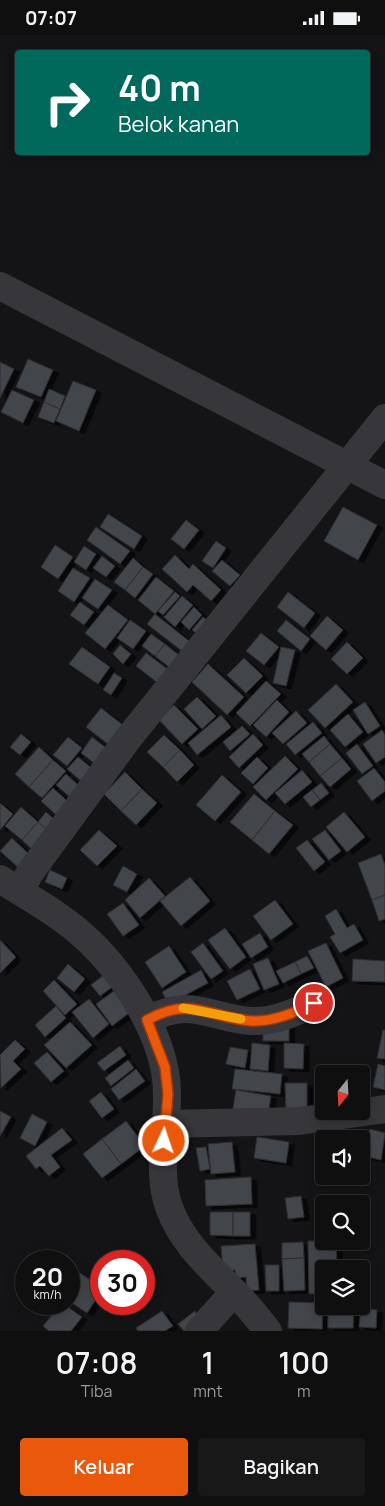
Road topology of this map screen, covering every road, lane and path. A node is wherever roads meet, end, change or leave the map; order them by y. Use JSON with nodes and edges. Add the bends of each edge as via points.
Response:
{"nodes":[{"id":1,"x":0,"y":285,"type":"edge"},
{"id":2,"x":385,"y":418,"type":"edge"},
{"id":3,"x":347,"y":464,"type":"junction"},
{"id":4,"x":385,"y":485,"type":"edge"},
{"id":5,"x":11,"y":885,"type":"edge"},
{"id":6,"x":314,"y":1003,"type":"dead end"},
{"id":7,"x":147,"y":1020,"type":"junction"},
{"id":8,"x":385,"y":1109,"type":"edge"},
{"id":9,"x":165,"y":1124,"type":"junction"},
{"id":10,"x":234,"y":1292,"type":"junction"},
{"id":11,"x":199,"y":1331,"type":"edge"},
{"id":12,"x":268,"y":1331,"type":"edge"}],
"edges":[{"from":1,"to":3,"type":"street"},
{"from":2,"to":3,"type":"street"},
{"from":3,"to":4,"type":"street"},
{"from":3,"to":5,"type":"street","via":[[127,740],[39,860]]},
{"from":5,"to":7,"type":"street","via":[[85,938],[105,959]]},
{"from":6,"to":7,"type":"street","via":[[295,1013],[253,1021],[180,1008],[166,1010]]},
{"from":7,"to":9,"type":"street","via":[[165,1067],[168,1094]]},
{"from":8,"to":9,"type":"street","via":[[298,1121]]},
{"from":9,"to":10,"type":"street","via":[[164,1183],[169,1207],[181,1233],[196,1254]]},
{"from":10,"to":11,"type":"street"},
{"from":10,"to":12,"type":"street"}]}
